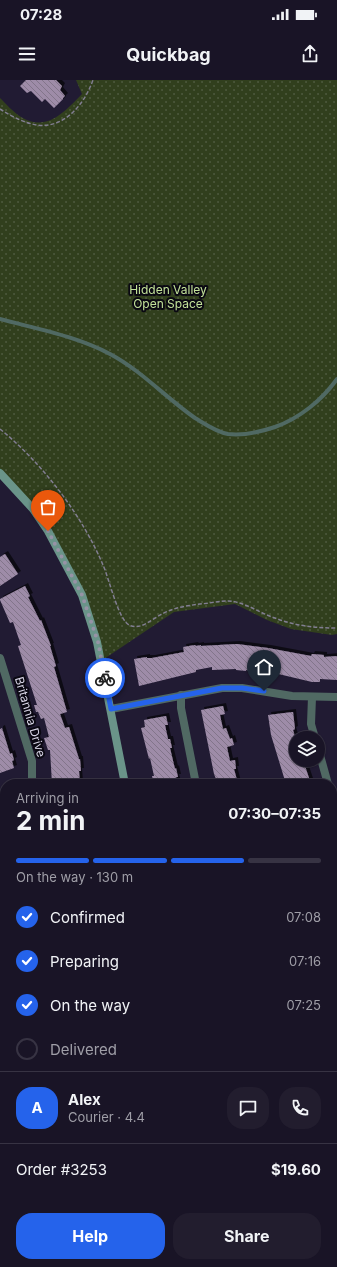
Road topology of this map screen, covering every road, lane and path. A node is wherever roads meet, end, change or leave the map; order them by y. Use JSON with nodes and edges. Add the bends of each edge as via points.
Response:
{"nodes":[{"id":1,"x":93,"y":80,"type":"edge"},
{"id":2,"x":0,"y":109,"type":"edge"},
{"id":3,"x":0,"y":319,"type":"edge"},
{"id":4,"x":337,"y":379,"type":"edge"},
{"id":5,"x":0,"y":429,"type":"edge"},
{"id":6,"x":0,"y":473,"type":"edge"},
{"id":7,"x":337,"y":628,"type":"edge"},
{"id":8,"x":0,"y":658,"type":"edge"},
{"id":9,"x":181,"y":695,"type":"junction"},
{"id":10,"x":312,"y":697,"type":"junction"},
{"id":11,"x":337,"y":697,"type":"edge"},
{"id":12,"x":111,"y":709,"type":"junction"},
{"id":13,"x":313,"y":731,"type":"edge"},
{"id":14,"x":323,"y":767,"type":"edge"},
{"id":15,"x":32,"y":779,"type":"edge"},
{"id":16,"x":124,"y":779,"type":"edge"},
{"id":17,"x":195,"y":779,"type":"edge"},
{"id":18,"x":327,"y":779,"type":"edge"}],
"edges":[{"from":1,"to":2,"type":"path","via":[[90,90],[78,108],[65,119],[52,124],[37,125],[18,119]]},
{"from":3,"to":4,"type":"lane","via":[[82,341],[110,354],[132,367],[187,412],[209,427],[226,434],[263,431],[284,424],[321,398]]},
{"from":5,"to":7,"type":"path","via":[[35,461],[56,486],[90,537],[104,565],[119,613],[123,621],[130,626],[142,626],[175,608],[227,601],[240,603],[275,619],[311,628]]},
{"from":6,"to":12,"type":"street","via":[[33,509],[48,531],[82,595],[98,642]]},
{"from":8,"to":15,"type":"street","name":"Britannia Drive","via":[[32,761]]},
{"from":9,"to":10,"type":"street","via":[[222,688],[242,688]]},
{"from":9,"to":12,"type":"street"},
{"from":9,"to":17,"type":"street","via":[[181,708]]},
{"from":10,"to":11,"type":"street"},
{"from":10,"to":13,"type":"street"},
{"from":12,"to":16,"type":"street"},
{"from":14,"to":18,"type":"street"}]}
